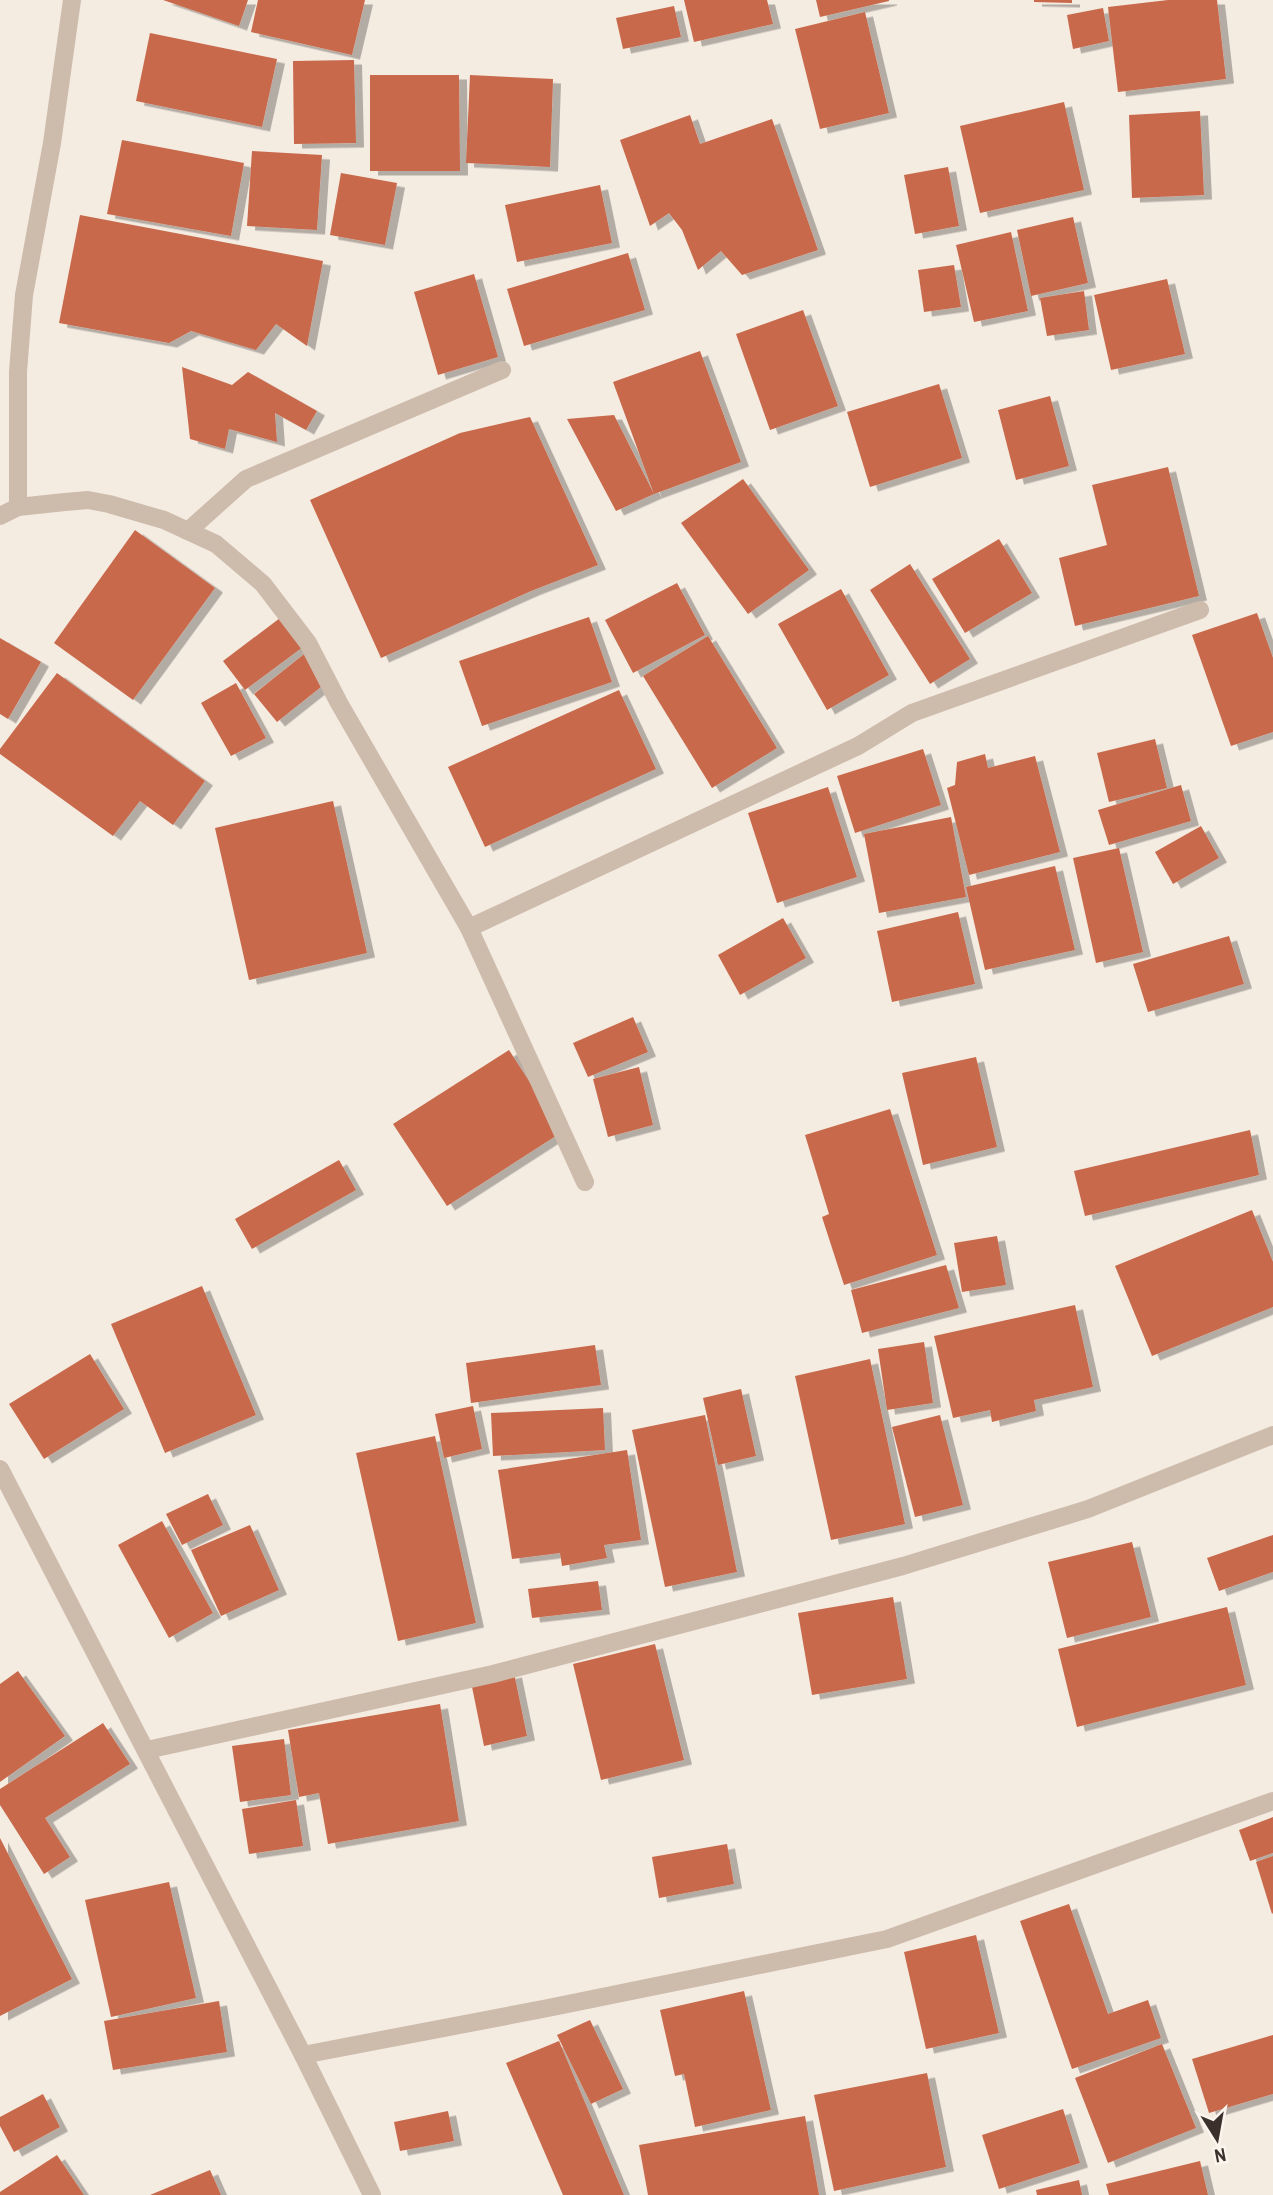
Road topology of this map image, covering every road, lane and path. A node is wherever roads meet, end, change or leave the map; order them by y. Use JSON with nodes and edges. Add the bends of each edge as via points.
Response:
{"nodes":[{"id":1,"x":72,"y":0,"type":"edge"},
{"id":2,"x":502,"y":370,"type":"dead end"},
{"id":3,"x":18,"y":507,"type":"junction"},
{"id":4,"x":0,"y":516,"type":"edge"},
{"id":5,"x":188,"y":531,"type":"junction"},
{"id":6,"x":1200,"y":610,"type":"dead end"},
{"id":7,"x":469,"y":928,"type":"junction"},
{"id":8,"x":585,"y":1182,"type":"dead end"},
{"id":9,"x":1273,"y":1435,"type":"edge"},
{"id":10,"x":0,"y":1469,"type":"edge"},
{"id":11,"x":147,"y":1750,"type":"junction"},
{"id":12,"x":1273,"y":1801,"type":"edge"},
{"id":13,"x":303,"y":2055,"type":"junction"},
{"id":14,"x":372,"y":2195,"type":"edge"}],
"edges":[{"from":1,"to":3,"type":"street","via":[[24,295],[18,372]]},
{"from":2,"to":5,"type":"street","via":[[246,479]]},
{"from":3,"to":4,"type":"street"},
{"from":3,"to":5,"type":"street","via":[[88,500]]},
{"from":5,"to":7,"type":"street","via":[[216,544],[262,584],[308,643]]},
{"from":6,"to":7,"type":"street","via":[[912,713],[858,746]]},
{"from":7,"to":8,"type":"street"},
{"from":9,"to":11,"type":"street","via":[[1088,1509],[903,1566],[493,1674]]},
{"from":10,"to":11,"type":"street"},
{"from":11,"to":13,"type":"street"},
{"from":12,"to":13,"type":"street","via":[[887,1939]]},
{"from":13,"to":14,"type":"street"}]}
